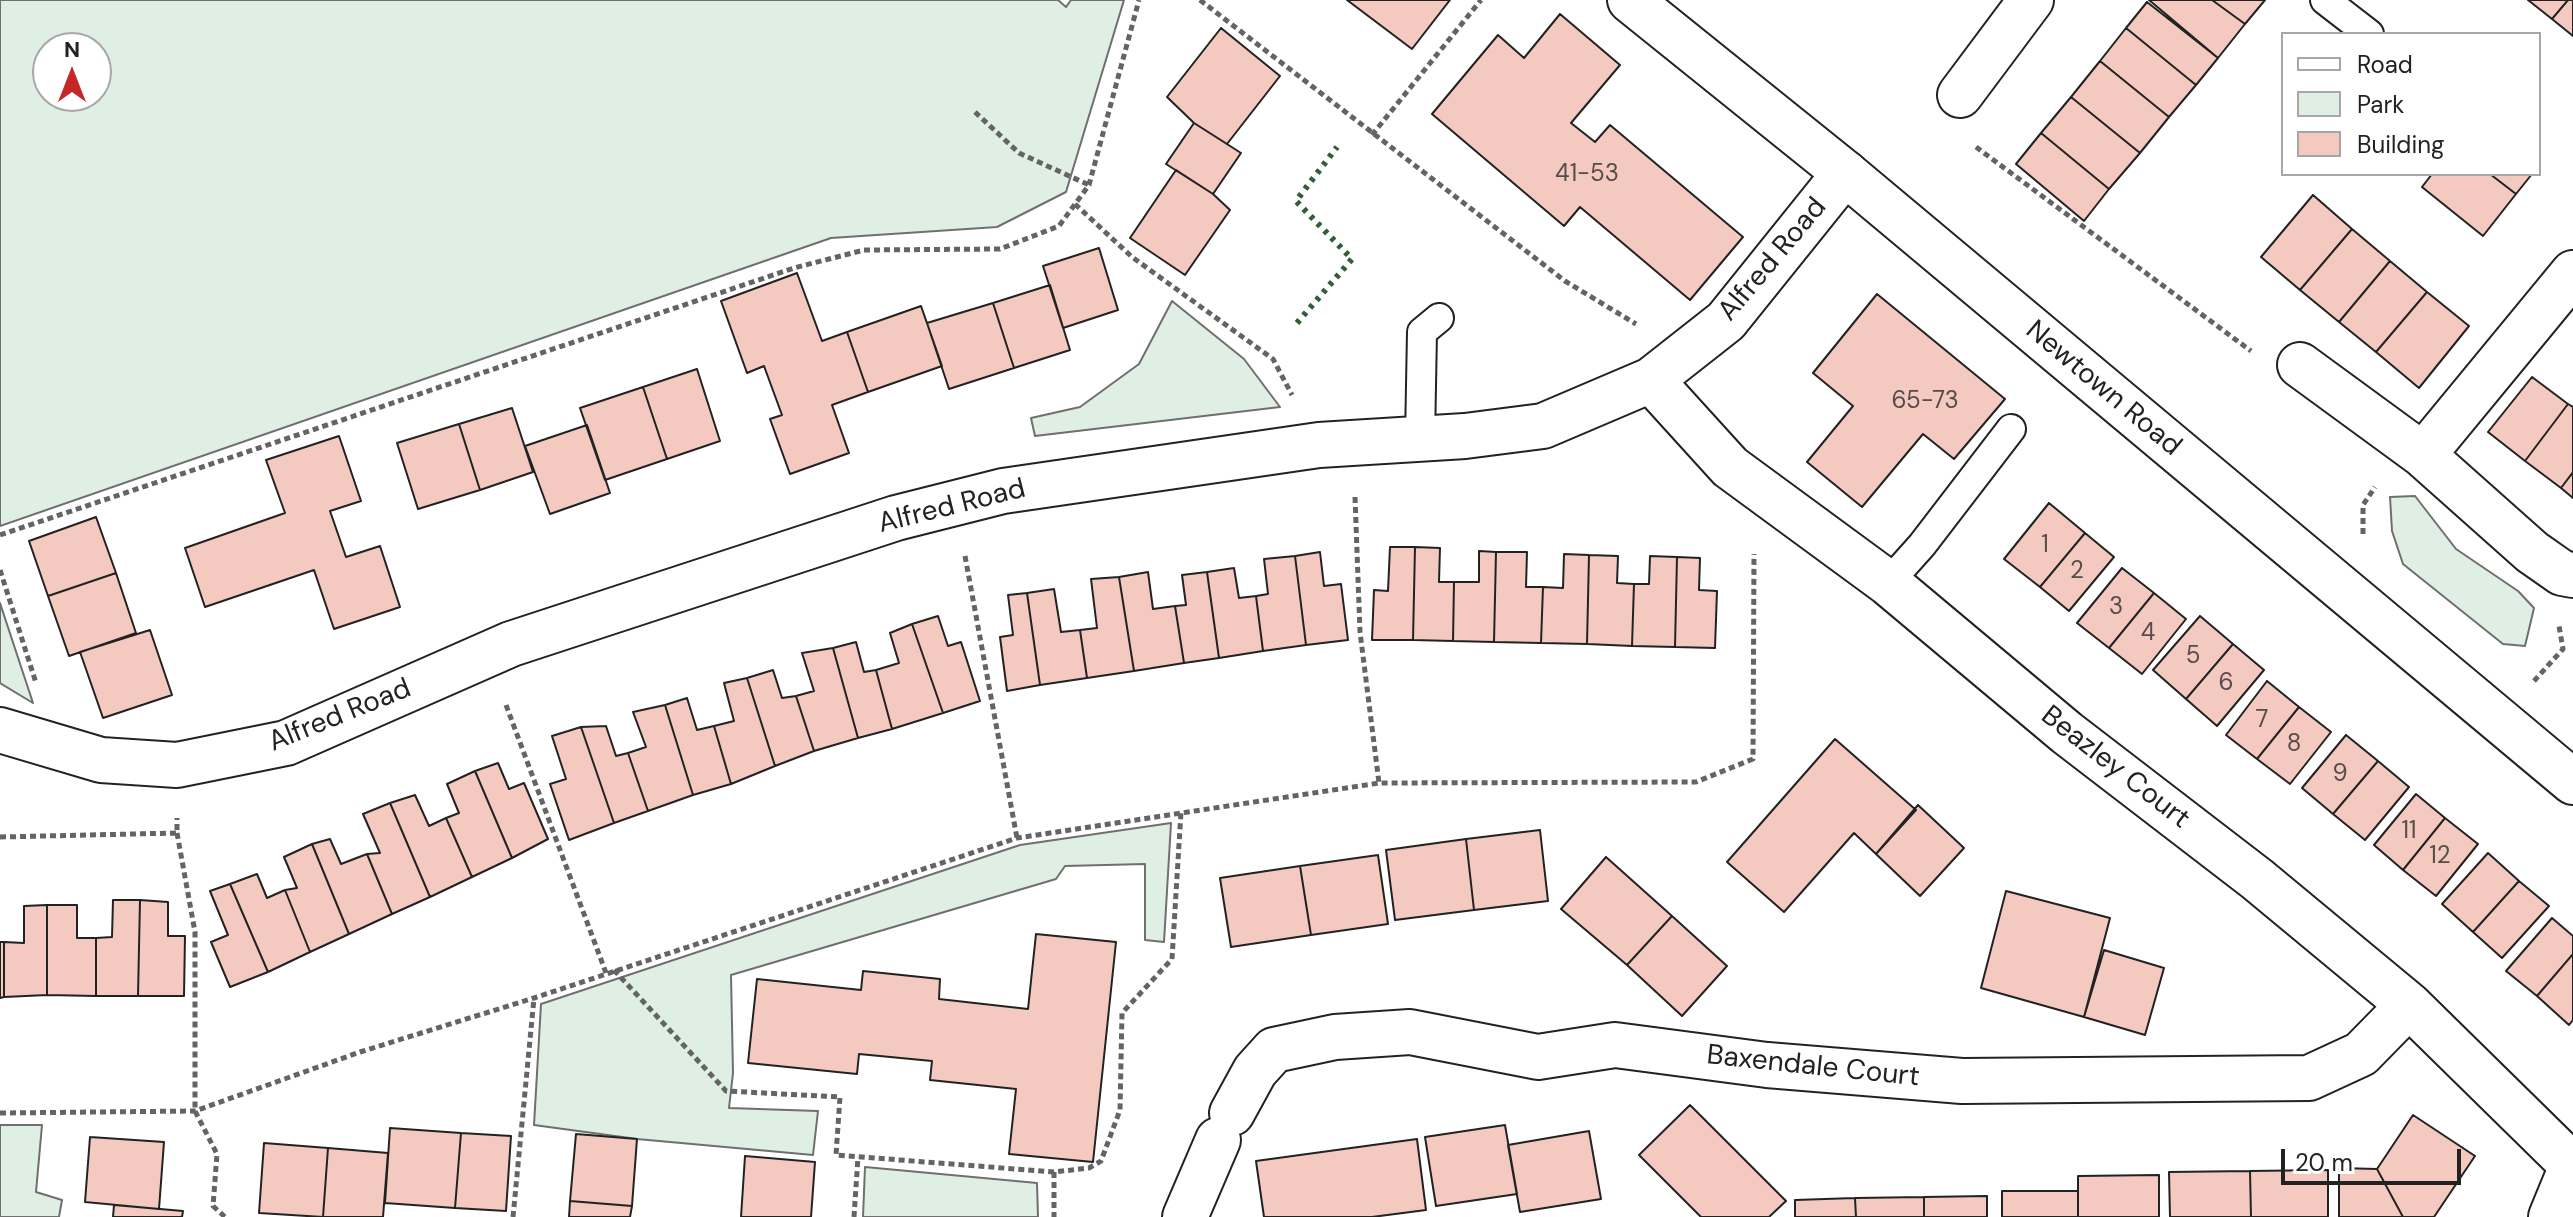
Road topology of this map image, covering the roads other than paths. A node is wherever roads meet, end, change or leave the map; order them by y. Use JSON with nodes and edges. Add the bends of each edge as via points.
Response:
{"nodes":[{"id":1,"x":1630,"y":0,"type":"edge"},
{"id":2,"x":2325,"y":0,"type":"edge"},
{"id":3,"x":2020,"y":4,"type":"edge"},
{"id":4,"x":2366,"y":32,"type":"edge"},
{"id":5,"x":1960,"y":95,"type":"road end"},
{"id":6,"x":1845,"y":173,"type":"junction"},
{"id":7,"x":2573,"y":273,"type":"edge"},
{"id":8,"x":1439,"y":318,"type":"dead end"},
{"id":9,"x":2300,"y":365,"type":"road end"},
{"id":10,"x":1667,"y":366,"type":"junction"},
{"id":11,"x":2011,"y":429,"type":"dead end"},
{"id":12,"x":1420,"y":439,"type":"junction"},
{"id":13,"x":2413,"y":450,"type":"junction"},
{"id":14,"x":2562,"y":570,"type":"edge"},
{"id":15,"x":1888,"y":583,"type":"junction"},
{"id":16,"x":0,"y":730,"type":"edge"},
{"id":17,"x":2573,"y":782,"type":"edge"},
{"id":18,"x":2409,"y":1005,"type":"junction"},
{"id":19,"x":2572,"y":1166,"type":"edge"},
{"id":20,"x":1185,"y":1217,"type":"edge"},
{"id":21,"x":2551,"y":1217,"type":"edge"}],
"edges":[{"from":1,"to":6,"type":"street","name":"Newtown Road"},
{"from":2,"to":4,"type":"lane"},
{"from":3,"to":5,"type":"street"},
{"from":6,"to":10,"type":"street","name":"Alfred Road","via":[[1726,321]]},
{"from":6,"to":17,"type":"street","name":"Newtown Road"},
{"from":7,"to":13,"type":"street"},
{"from":8,"to":12,"type":"lane","via":[[1422,332]]},
{"from":9,"to":13,"type":"street"},
{"from":10,"to":12,"type":"street","name":"Alfred Road","via":[[1543,426]]},
{"from":10,"to":15,"type":"street","name":"Beazley Court","via":[[1730,467]]},
{"from":11,"to":15,"type":"lane"},
{"from":12,"to":16,"type":"street","name":"Alfred Road","via":[[1336,444],[1003,491],[896,518],[487,655],[286,743],[177,765],[101,760]]},
{"from":13,"to":14,"type":"street"},
{"from":15,"to":18,"type":"street","name":"Beazley Court"},
{"from":18,"to":19,"type":"street","name":"Beazley Court"},
{"from":18,"to":20,"type":"street","name":"Baxendale Court","via":[[2361,1054],[2309,1078],[1962,1081],[1767,1065],[1615,1045],[1538,1057],[1410,1032],[1335,1037],[1274,1050],[1255,1071]]},
{"from":19,"to":21,"type":"street","name":"Beazley Court"}]}
